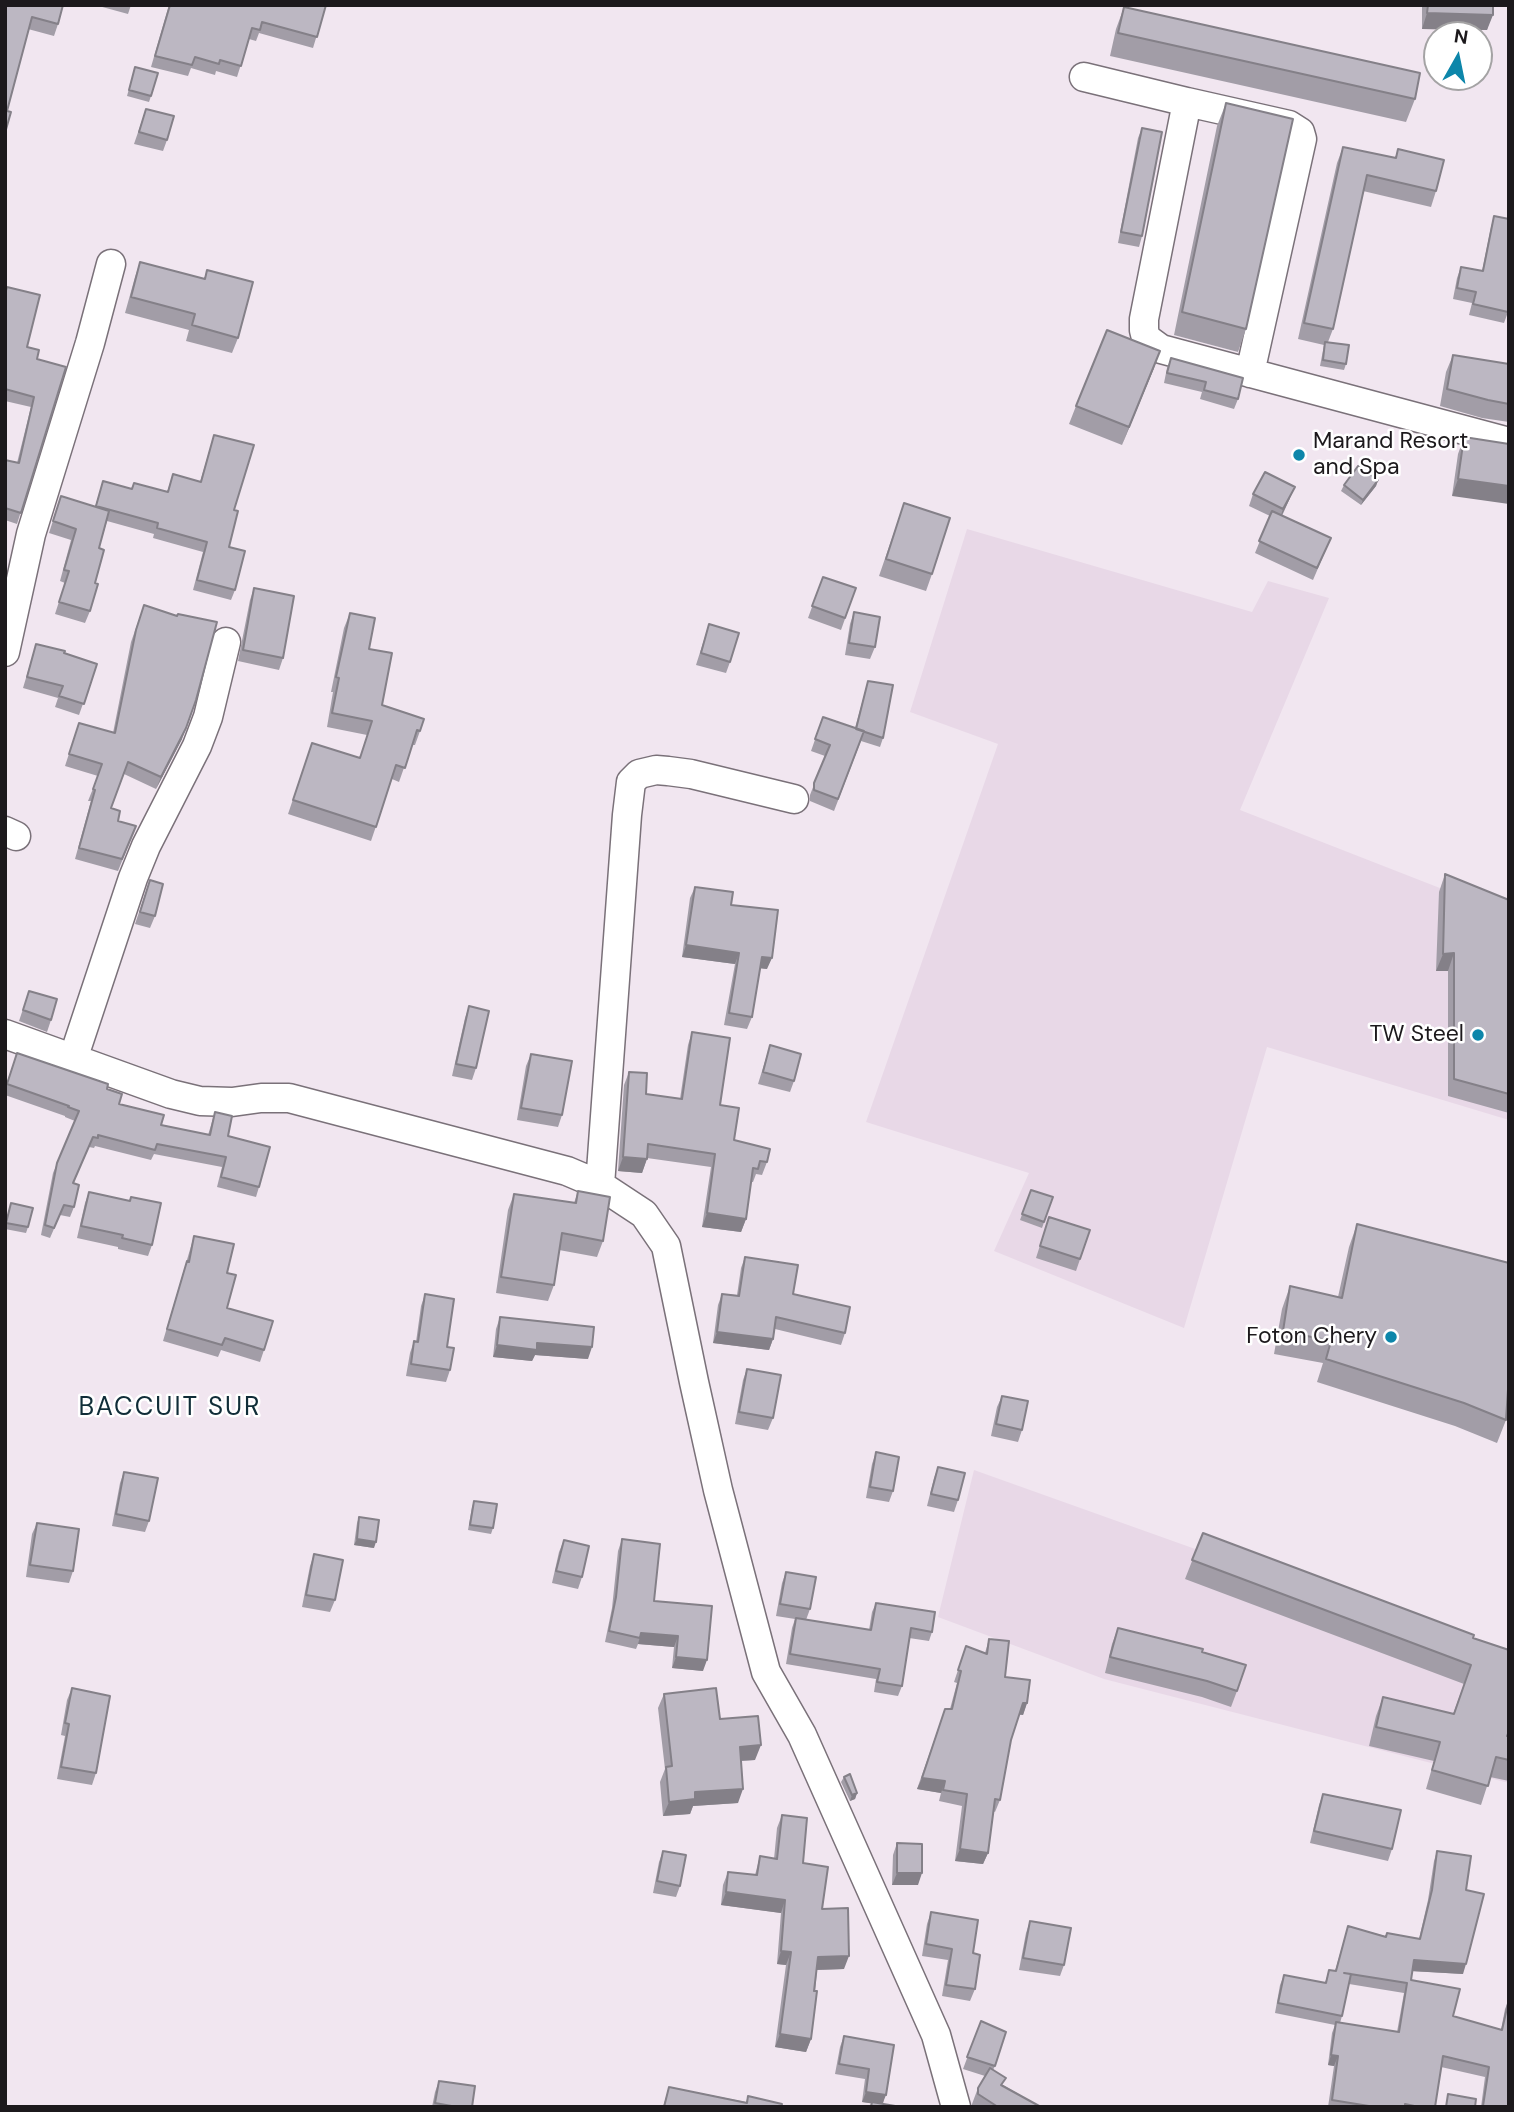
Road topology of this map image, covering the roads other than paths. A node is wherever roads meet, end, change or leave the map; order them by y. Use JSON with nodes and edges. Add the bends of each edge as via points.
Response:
{"nodes":[{"id":1,"x":1084,"y":77,"type":"dead end"},
{"id":2,"x":1187,"y":102,"type":"junction"},
{"id":3,"x":111,"y":264,"type":"dead end"},
{"id":4,"x":1250,"y":373,"type":"junction"},
{"id":5,"x":1509,"y":442,"type":"edge"},
{"id":6,"x":226,"y":642,"type":"dead end"},
{"id":7,"x":5,"y":652,"type":"edge"},
{"id":8,"x":794,"y":799,"type":"dead end"},
{"id":9,"x":5,"y":1034,"type":"edge"},
{"id":10,"x":73,"y":1059,"type":"junction"},
{"id":11,"x":600,"y":1185,"type":"junction"},
{"id":12,"x":956,"y":2107,"type":"edge"}],
"edges":[{"from":1,"to":2,"type":"street"},
{"from":2,"to":4,"type":"street","via":[[1144,330],[1146,338],[1161,349]]},
{"from":2,"to":4,"type":"street","via":[[1289,125],[1302,139]]},
{"from":3,"to":7,"type":"street","via":[[31,534]]},
{"from":4,"to":5,"type":"street"},
{"from":6,"to":10,"type":"street","via":[[208,717],[133,878]]},
{"from":8,"to":11,"type":"street","via":[[668,771],[639,774],[632,782]]},
{"from":9,"to":10,"type":"street"},
{"from":10,"to":11,"type":"street","via":[[200,1101],[289,1098],[324,1106],[567,1171]]},
{"from":11,"to":12,"type":"street","via":[[644,1214],[666,1245],[719,1490],[766,1672],[802,1735],[936,2035]]}]}
